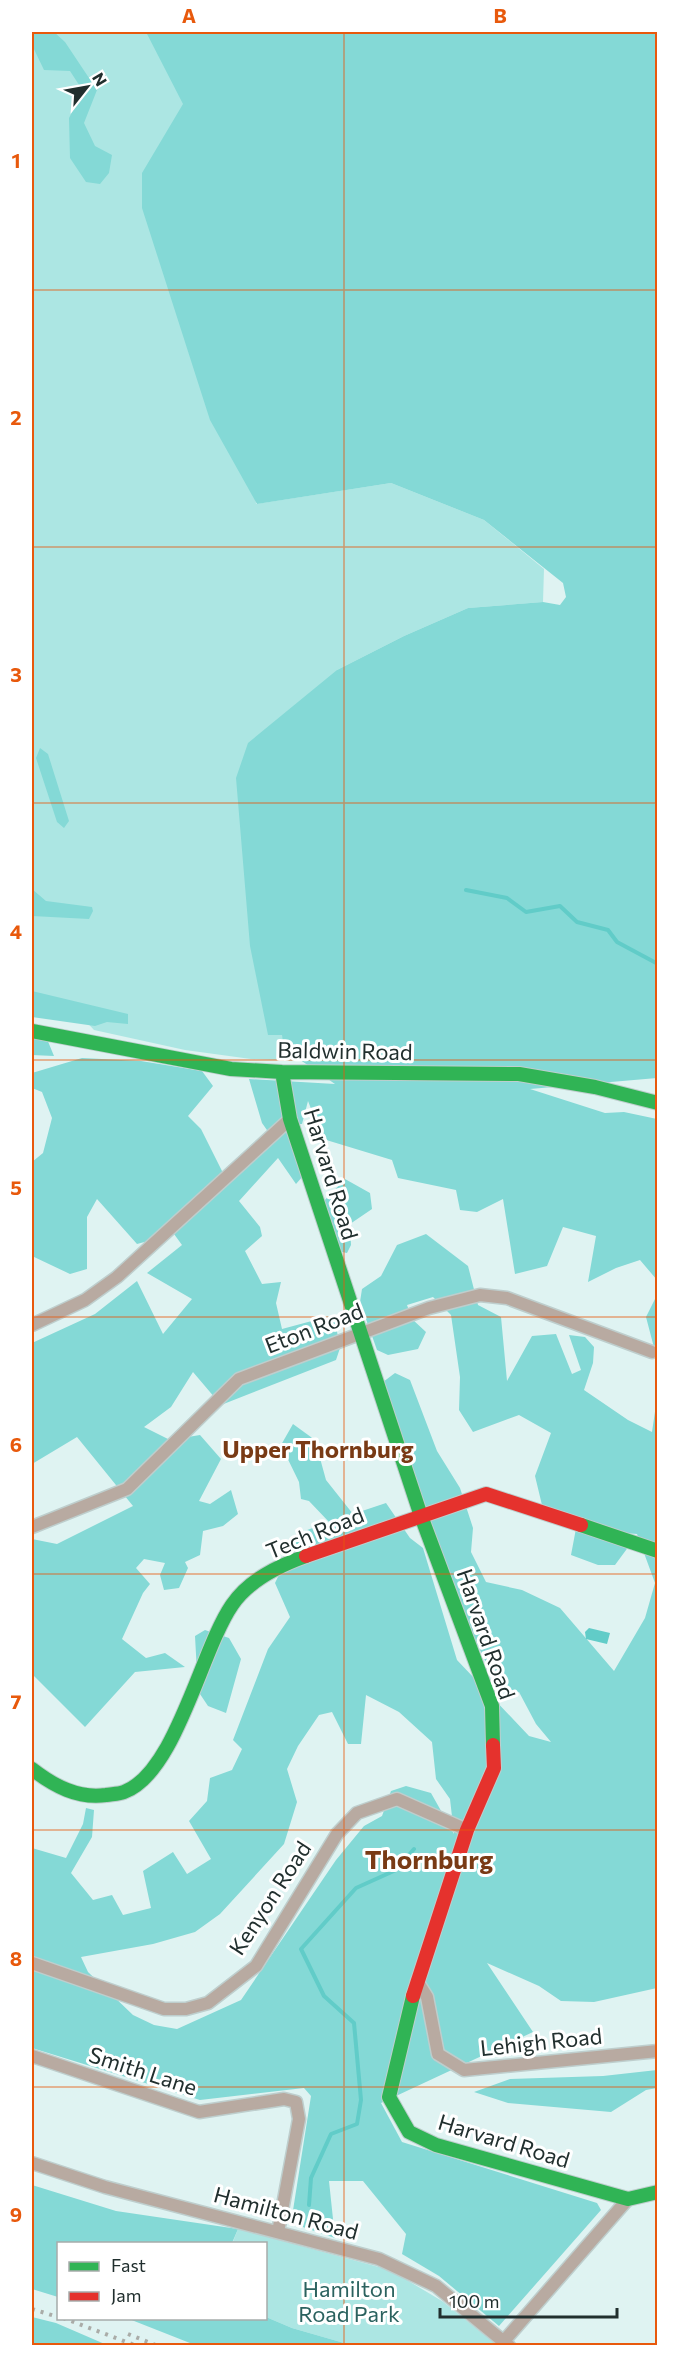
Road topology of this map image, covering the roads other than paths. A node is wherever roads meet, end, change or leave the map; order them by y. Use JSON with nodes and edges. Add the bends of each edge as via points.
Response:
{"nodes":[{"id":1,"x":32,"y":1031,"type":"edge"},
{"id":2,"x":282,"y":1072,"type":"junction"},
{"id":3,"x":657,"y":1103,"type":"edge"},
{"id":4,"x":290,"y":1119,"type":"junction"},
{"id":5,"x":32,"y":1325,"type":"edge"},
{"id":6,"x":361,"y":1332,"type":"junction"},
{"id":7,"x":652,"y":1352,"type":"dead end"},
{"id":8,"x":421,"y":1516,"type":"junction"},
{"id":9,"x":32,"y":1527,"type":"edge"},
{"id":10,"x":657,"y":1551,"type":"edge"},
{"id":11,"x":32,"y":1769,"type":"edge"},
{"id":12,"x":467,"y":1830,"type":"junction"},
{"id":13,"x":32,"y":1964,"type":"edge"},
{"id":14,"x":417,"y":1981,"type":"junction"},
{"id":15,"x":657,"y":2051,"type":"edge"},
{"id":16,"x":32,"y":2056,"type":"edge"},
{"id":17,"x":32,"y":2163,"type":"edge"},
{"id":18,"x":657,"y":2192,"type":"edge"},
{"id":19,"x":628,"y":2199,"type":"junction"},
{"id":20,"x":278,"y":2232,"type":"junction"},
{"id":21,"x":506,"y":2343,"type":"edge"}],
"edges":[{"from":1,"to":2,"type":"street","name":"Baldwin Road","via":[[231,1069]]},
{"from":2,"to":3,"type":"street","name":"Baldwin Road","via":[[519,1074]]},
{"from":2,"to":4,"type":"street","name":"Harvard Road"},
{"from":4,"to":5,"type":"street","via":[[117,1277],[85,1300]]},
{"from":4,"to":6,"type":"street","name":"Harvard Road"},
{"from":6,"to":7,"type":"street","name":"Eton Road","via":[[480,1295],[507,1298]]},
{"from":6,"to":8,"type":"street","name":"Harvard Road"},
{"from":6,"to":9,"type":"street","name":"Eton Road","via":[[239,1379],[127,1490]]},
{"from":8,"to":10,"type":"street","name":"Tech Road","via":[[486,1494]]},
{"from":8,"to":11,"type":"street","name":"Tech Road","via":[[286,1563],[250,1584],[231,1606],[168,1745],[149,1775],[125,1792],[92,1797],[52,1786]]},
{"from":8,"to":12,"type":"street","name":"Harvard Road","via":[[492,1706],[494,1768]]},
{"from":12,"to":13,"type":"street","name":"Kenyon Road","via":[[397,1799],[357,1813],[337,1834],[256,1966],[208,2003],[164,2009]]},
{"from":12,"to":14,"type":"street","name":"Harvard Road"},
{"from":14,"to":15,"type":"street","name":"Lehigh Road","via":[[427,1997],[438,2054],[464,2070]]},
{"from":14,"to":19,"type":"street","name":"Harvard Road","via":[[389,2097],[408,2132],[436,2145]]},
{"from":16,"to":20,"type":"street","name":"Smith Lane","via":[[199,2112],[290,2099],[296,2102],[299,2119]]},
{"from":17,"to":20,"type":"street","name":"Hamilton Road","via":[[105,2187]]},
{"from":18,"to":19,"type":"street","name":"Harvard Road"},
{"from":19,"to":21,"type":"street"},
{"from":20,"to":21,"type":"street","name":"Hamilton Road","via":[[379,2259],[436,2286]]}]}
